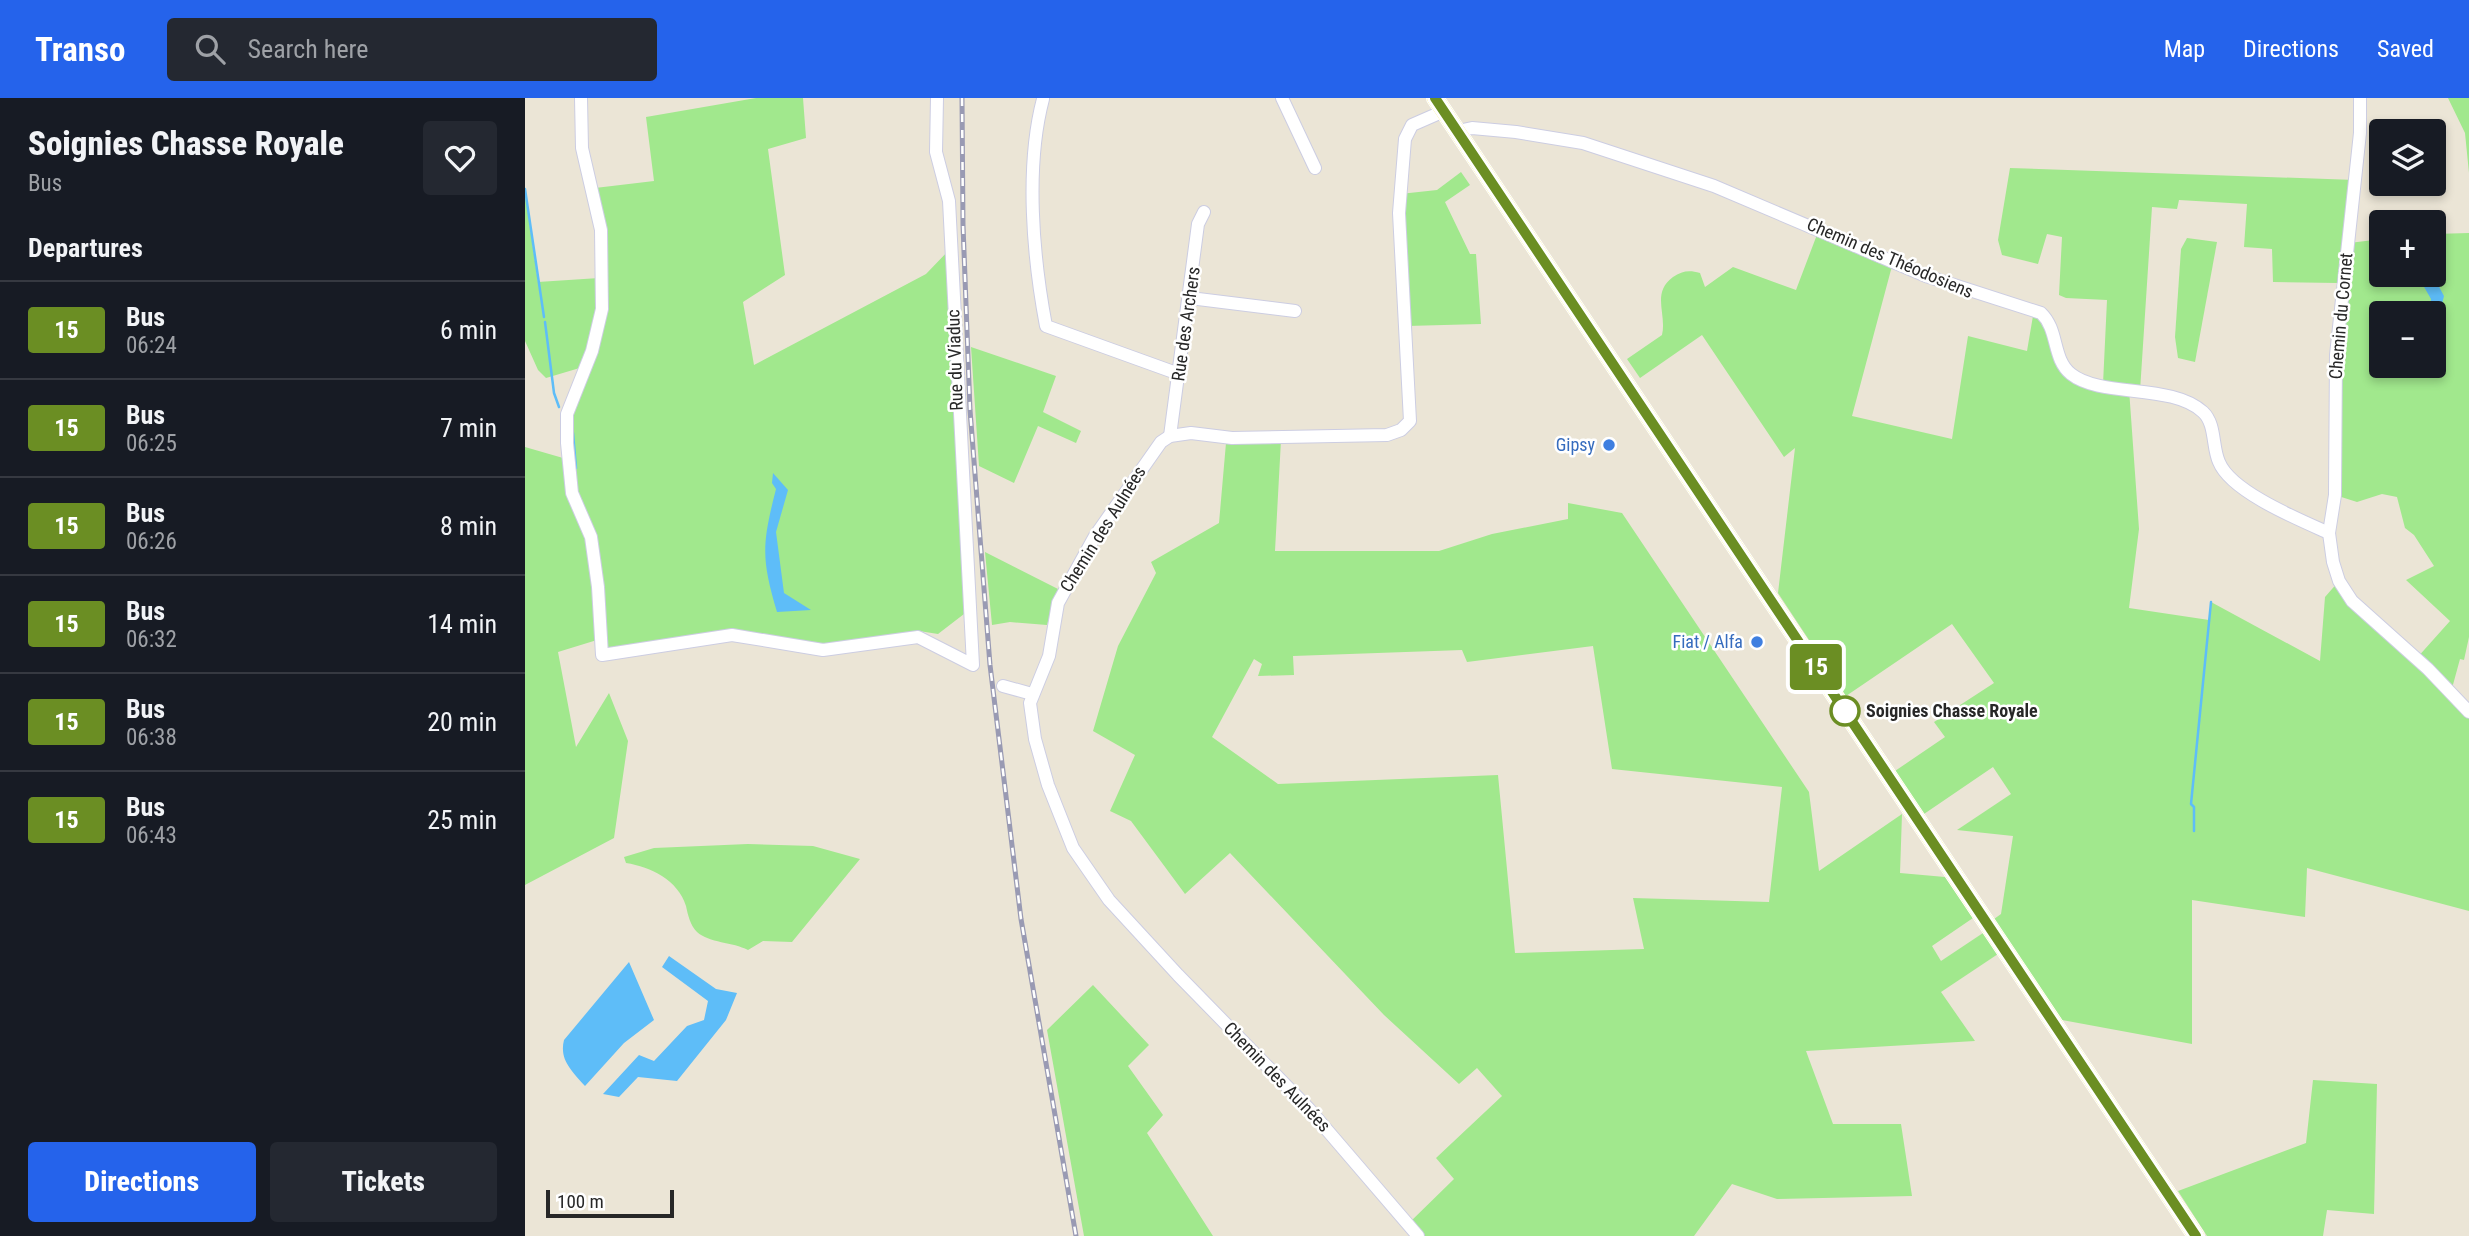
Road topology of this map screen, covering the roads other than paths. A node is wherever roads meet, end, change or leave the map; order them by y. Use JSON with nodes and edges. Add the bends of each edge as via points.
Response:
{"nodes":[{"id":1,"x":581,"y":98,"type":"edge"},
{"id":2,"x":937,"y":98,"type":"edge"},
{"id":3,"x":1282,"y":98,"type":"edge"},
{"id":4,"x":2360,"y":98,"type":"edge"},
{"id":5,"x":1043,"y":99,"type":"edge"},
{"id":6,"x":1440,"y":105,"type":"edge"},
{"id":7,"x":1458,"y":131,"type":"junction"},
{"id":8,"x":1315,"y":168,"type":"dead end"},
{"id":9,"x":1204,"y":212,"type":"dead end"},
{"id":10,"x":1190,"y":298,"type":"junction"},
{"id":11,"x":1295,"y":311,"type":"dead end"},
{"id":12,"x":1179,"y":374,"type":"junction"},
{"id":13,"x":1170,"y":436,"type":"junction"},
{"id":14,"x":2329,"y":533,"type":"junction"},
{"id":15,"x":1003,"y":686,"type":"dead end"},
{"id":16,"x":1032,"y":694,"type":"junction"},
{"id":17,"x":2469,"y":712,"type":"edge"},
{"id":18,"x":1418,"y":1236,"type":"edge"},
{"id":19,"x":2196,"y":1236,"type":"edge"}],
"edges":[{"from":1,"to":2,"type":"street","name":"Rue du Viaduc","via":[[582,148],[601,230],[602,309],[592,351],[567,414],[567,443],[572,493],[591,537],[602,655],[731,635],[823,650],[918,637],[973,665],[949,201],[936,152]]},
{"from":3,"to":8,"type":"street"},
{"from":4,"to":14,"type":"street","name":"Chemin du Cornet","via":[[2336,355],[2335,495]]},
{"from":5,"to":12,"type":"street","via":[[1034,132],[1034,263],[1046,326]]},
{"from":6,"to":7,"type":"main road"},
{"from":6,"to":13,"type":"street","via":[[1412,125],[1405,139],[1399,213],[1412,413],[1406,426],[1387,435]]},
{"from":7,"to":14,"type":"street","name":"Chemin des Théodosiens","via":[[1516,132],[1583,143],[1714,186],[1957,288],[2041,313],[2070,374],[2196,407],[2210,424],[2218,461],[2229,478]]},
{"from":7,"to":19,"type":"main road"},
{"from":9,"to":10,"type":"street","name":"Rue des Archers","via":[[1198,224]]},
{"from":10,"to":11,"type":"street"},
{"from":10,"to":12,"type":"street","name":"Rue des Archers"},
{"from":12,"to":13,"type":"street","name":"Rue des Archers"},
{"from":13,"to":16,"type":"street","name":"Chemin des Aulnées","via":[[1154,448],[1062,592],[1049,656]]},
{"from":14,"to":17,"type":"street","via":[[2339,581],[2352,601]]},
{"from":15,"to":16,"type":"street"},
{"from":16,"to":18,"type":"street","name":"Chemin des Aulnées","via":[[1035,739],[1044,773],[1066,834],[1086,868],[1142,937],[1309,1109]]}]}
